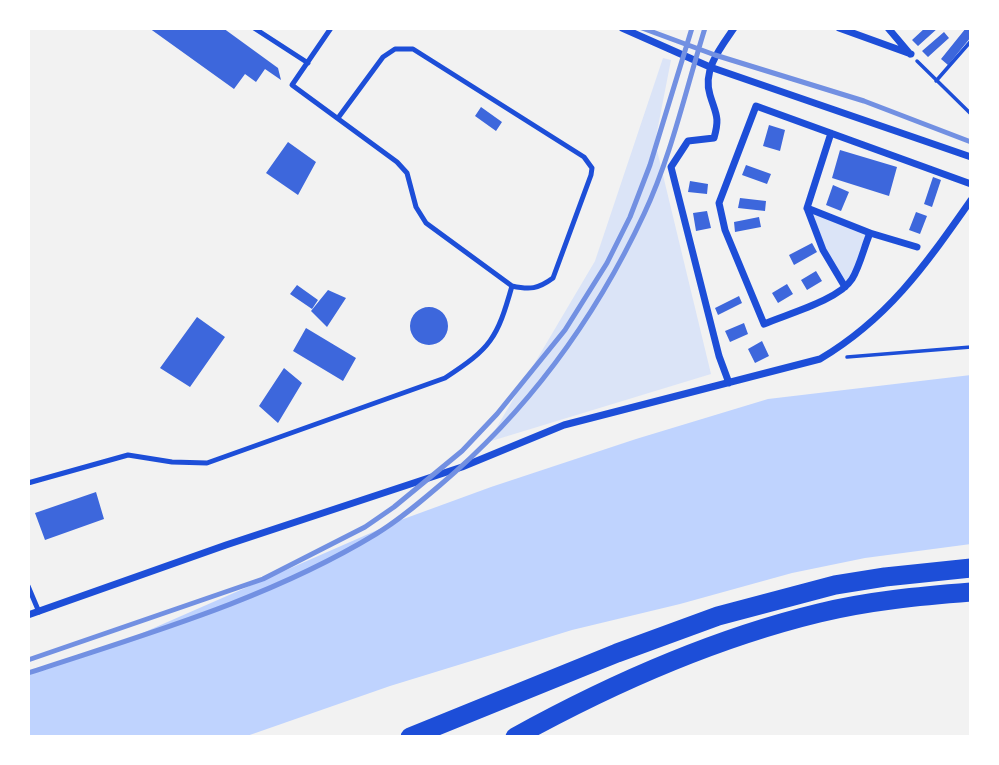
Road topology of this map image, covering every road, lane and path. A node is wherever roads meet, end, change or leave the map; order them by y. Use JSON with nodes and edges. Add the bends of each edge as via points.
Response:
{"nodes":[{"id":1,"x":254,"y":28,"type":"edge"},
{"id":2,"x":331,"y":28,"type":"edge"},
{"id":3,"x":622,"y":28,"type":"edge"},
{"id":4,"x":734,"y":28,"type":"edge"},
{"id":5,"x":839,"y":28,"type":"edge"},
{"id":6,"x":888,"y":28,"type":"edge"},
{"id":7,"x":971,"y":41,"type":"edge"},
{"id":8,"x":911,"y":54,"type":"junction"},
{"id":9,"x":308,"y":64,"type":"junction"},
{"id":10,"x":710,"y":67,"type":"junction"},
{"id":11,"x":936,"y":81,"type":"junction"},
{"id":12,"x":971,"y":114,"type":"edge"},
{"id":13,"x":338,"y":118,"type":"junction"},
{"id":14,"x":831,"y":134,"type":"junction"},
{"id":15,"x":971,"y":157,"type":"edge"},
{"id":16,"x":971,"y":184,"type":"edge"},
{"id":17,"x":971,"y":200,"type":"edge"},
{"id":18,"x":807,"y":208,"type":"junction"},
{"id":19,"x":870,"y":233,"type":"junction"},
{"id":20,"x":917,"y":247,"type":"dead end"},
{"id":21,"x":512,"y":286,"type":"junction"},
{"id":22,"x":845,"y":287,"type":"junction"},
{"id":23,"x":971,"y":347,"type":"edge"},
{"id":24,"x":820,"y":359,"type":"junction"},
{"id":25,"x":729,"y":383,"type":"junction"},
{"id":26,"x":28,"y":483,"type":"edge"},
{"id":27,"x":971,"y":568,"type":"edge"},
{"id":28,"x":28,"y":586,"type":"edge"},
{"id":29,"x":971,"y":592,"type":"edge"},
{"id":30,"x":39,"y":612,"type":"junction"},
{"id":31,"x":28,"y":615,"type":"edge"},
{"id":32,"x":410,"y":737,"type":"edge"},
{"id":33,"x":515,"y":737,"type":"edge"}],
"edges":[{"from":1,"to":9,"type":"lane"},
{"from":2,"to":9,"type":"lane"},
{"from":3,"to":10,"type":"street"},
{"from":4,"to":10,"type":"street"},
{"from":5,"to":8,"type":"street"},
{"from":6,"to":8,"type":"street"},
{"from":7,"to":11,"type":"path"},
{"from":8,"to":11,"type":"path"},
{"from":9,"to":13,"type":"lane","via":[[292,85]]},
{"from":10,"to":15,"type":"street"},
{"from":10,"to":25,"type":"street","via":[[709,92],[718,114],[714,138],[688,141],[671,167]]},
{"from":11,"to":12,"type":"path"},
{"from":13,"to":21,"type":"lane","via":[[407,173],[416,207],[426,223]]},
{"from":13,"to":21,"type":"lane","via":[[383,57],[395,49],[413,49],[584,157],[591,175],[553,278],[540,288]]},
{"from":14,"to":16,"type":"street"},
{"from":14,"to":18,"type":"street"},
{"from":14,"to":22,"type":"street","via":[[756,106],[719,202],[724,230],[764,324]]},
{"from":17,"to":24,"type":"street","via":[[883,313]]},
{"from":18,"to":19,"type":"street"},
{"from":18,"to":22,"type":"street","via":[[823,250]]},
{"from":19,"to":20,"type":"street"},
{"from":19,"to":22,"type":"street"},
{"from":21,"to":26,"type":"lane","via":[[494,338],[477,357],[445,378],[208,463],[128,455]]},
{"from":23,"to":24,"type":"path"},
{"from":24,"to":25,"type":"street"},
{"from":25,"to":30,"type":"street","via":[[564,425],[462,467]]},
{"from":27,"to":32,"type":"highway","via":[[835,584],[718,616]]},
{"from":28,"to":30,"type":"lane"},
{"from":29,"to":33,"type":"highway","via":[[842,608],[727,641],[629,678]]},
{"from":30,"to":31,"type":"street"}]}
